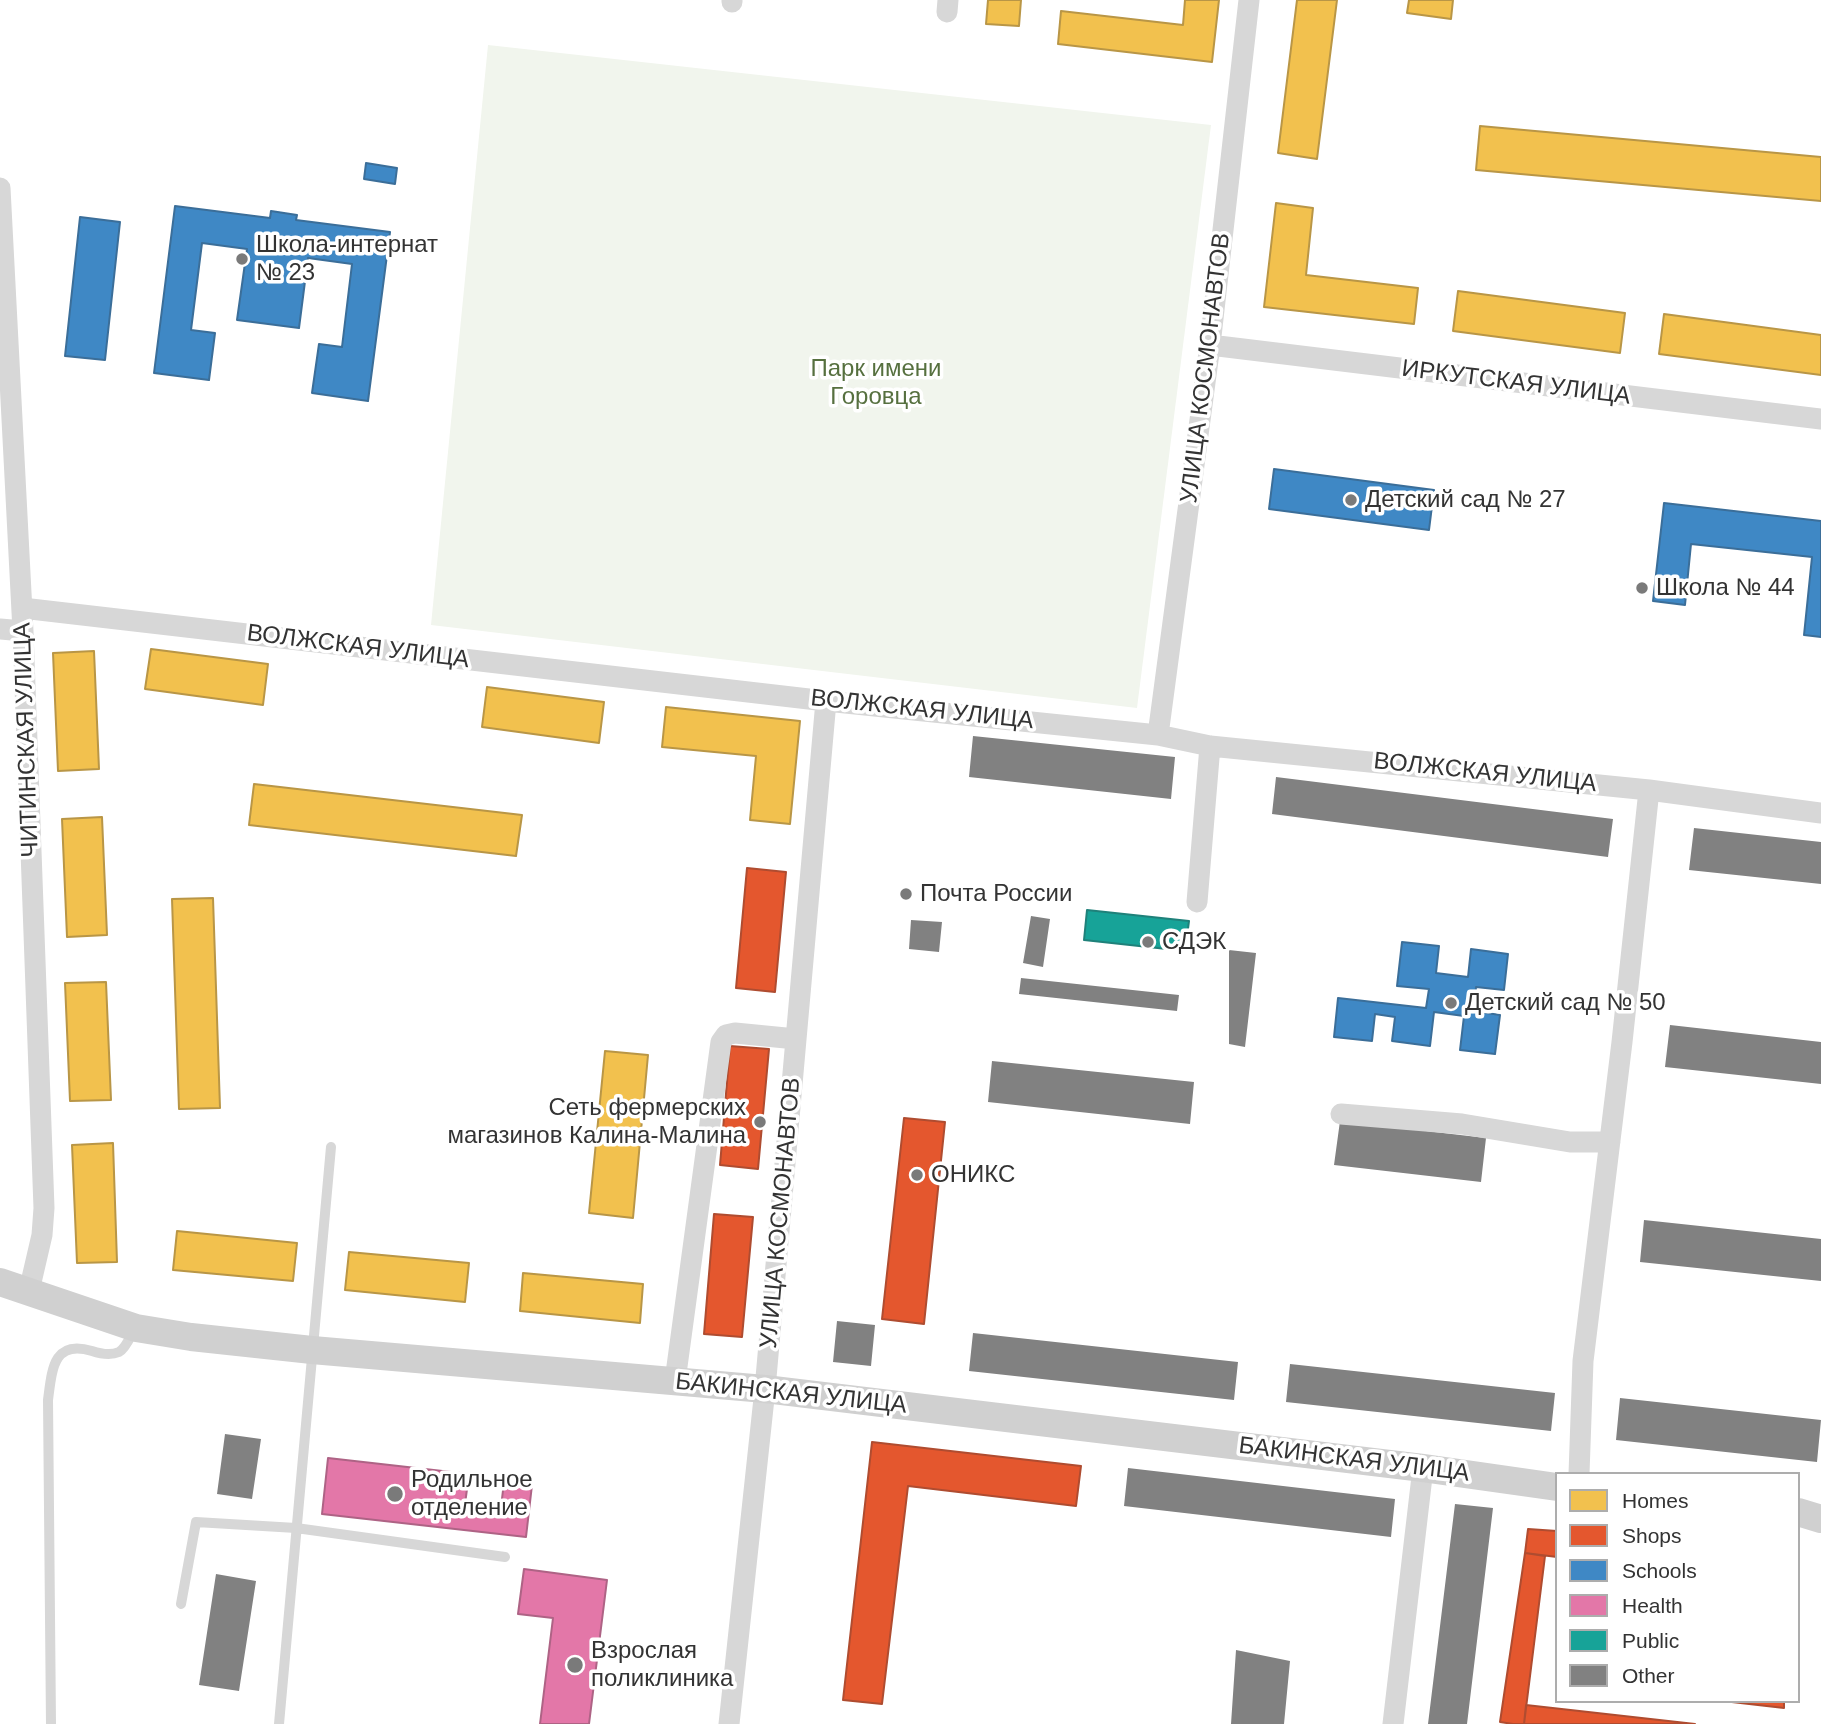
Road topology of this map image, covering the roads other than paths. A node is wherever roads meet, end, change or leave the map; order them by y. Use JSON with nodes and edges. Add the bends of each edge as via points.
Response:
{"nodes":[{"id":1,"x":1249,"y":0,"type":"edge"},
{"id":2,"x":0,"y":188,"type":"edge"},
{"id":3,"x":1210,"y":345,"type":"junction"},
{"id":4,"x":1821,"y":419,"type":"edge"},
{"id":5,"x":22,"y":608,"type":"junction"},
{"id":6,"x":0,"y":629,"type":"edge"},
{"id":7,"x":23,"y":631,"type":"junction"},
{"id":8,"x":826,"y":701,"type":"junction"},
{"id":9,"x":1158,"y":735,"type":"junction"},
{"id":10,"x":1210,"y":746,"type":"junction"},
{"id":11,"x":1649,"y":790,"type":"junction"},
{"id":12,"x":1821,"y":813,"type":"edge"},
{"id":13,"x":1197,"y":902,"type":"dead end"},
{"id":14,"x":796,"y":1039,"type":"junction"},
{"id":15,"x":1341,"y":1114,"type":"dead end"},
{"id":16,"x":1610,"y":1142,"type":"junction"},
{"id":17,"x":331,"y":1147,"type":"dead end"},
{"id":18,"x":0,"y":1282,"type":"edge"},
{"id":19,"x":29,"y":1291,"type":"junction"},
{"id":20,"x":136,"y":1328,"type":"junction"},
{"id":21,"x":312,"y":1350,"type":"junction"},
{"id":22,"x":675,"y":1381,"type":"junction"},
{"id":23,"x":765,"y":1389,"type":"junction"},
{"id":24,"x":1423,"y":1468,"type":"junction"},
{"id":25,"x":1579,"y":1472,"type":"edge"},
{"id":26,"x":1555,"y":1487,"type":"edge"},
{"id":27,"x":1800,"y":1513,"type":"edge"},
{"id":28,"x":1821,"y":1520,"type":"edge"},
{"id":29,"x":296,"y":1528,"type":"junction"},
{"id":30,"x":505,"y":1557,"type":"dead end"},
{"id":31,"x":181,"y":1604,"type":"dead end"},
{"id":32,"x":51,"y":1724,"type":"edge"},
{"id":33,"x":279,"y":1724,"type":"edge"},
{"id":34,"x":729,"y":1724,"type":"edge"},
{"id":35,"x":1393,"y":1724,"type":"edge"}],
"edges":[{"from":1,"to":3,"type":"street","name":"УЛИЦА КОСМОНАВТОВ"},
{"from":2,"to":5,"type":"street","name":"ЧИТИНСКАЯ УЛИЦА"},
{"from":3,"to":4,"type":"street","name":"ИРКУТСКАЯ УЛИЦА"},
{"from":3,"to":9,"type":"street","name":"УЛИЦА КОСМОНАВТОВ"},
{"from":5,"to":7,"type":"street","name":"ЧИТИНСКАЯ УЛИЦА"},
{"from":5,"to":8,"type":"street","name":"ВОЛЖСКАЯ УЛИЦА"},
{"from":6,"to":7,"type":"street"},
{"from":7,"to":19,"type":"street","name":"ЧИТИНСКАЯ УЛИЦА","via":[[44,1208]]},
{"from":8,"to":9,"type":"street","name":"ВОЛЖСКАЯ УЛИЦА"},
{"from":8,"to":14,"type":"street","name":"УЛИЦА КОСМОНАВТОВ"},
{"from":9,"to":10,"type":"street","name":"ВОЛЖСКАЯ УЛИЦА"},
{"from":10,"to":11,"type":"street","name":"ВОЛЖСКАЯ УЛИЦА"},
{"from":10,"to":13,"type":"street"},
{"from":11,"to":12,"type":"street","name":"ВОЛЖСКАЯ УЛИЦА"},
{"from":11,"to":16,"type":"street"},
{"from":14,"to":22,"type":"street","via":[[735,1033],[720,1042]]},
{"from":14,"to":23,"type":"street","name":"УЛИЦА КОСМОНАВТОВ"},
{"from":15,"to":16,"type":"street","via":[[1462,1124],[1570,1142]]},
{"from":16,"to":25,"type":"street","via":[[1583,1361]]},
{"from":17,"to":21,"type":"lane"},
{"from":18,"to":19,"type":"street","name":"БАКИНСКАЯ УЛИЦА"},
{"from":19,"to":20,"type":"street","name":"БАКИНСКАЯ УЛИЦА"},
{"from":20,"to":21,"type":"street","name":"БАКИНСКАЯ УЛИЦА"},
{"from":20,"to":32,"type":"lane","via":[[121,1351],[108,1354],[73,1347],[64,1351],[52,1370],[48,1400]]},
{"from":21,"to":22,"type":"street","name":"БАКИНСКАЯ УЛИЦА"},
{"from":21,"to":29,"type":"lane"},
{"from":22,"to":23,"type":"street","name":"БАКИНСКАЯ УЛИЦА"},
{"from":23,"to":24,"type":"street","name":"БАКИНСКАЯ УЛИЦА"},
{"from":23,"to":34,"type":"street","name":"УЛИЦА КОСМОНАВТОВ"},
{"from":24,"to":26,"type":"street","name":"БАКИНСКАЯ УЛИЦА"},
{"from":24,"to":35,"type":"street"},
{"from":27,"to":28,"type":"street"},
{"from":29,"to":30,"type":"lane"},
{"from":29,"to":31,"type":"lane","via":[[195,1522]]},
{"from":29,"to":33,"type":"lane"}]}
